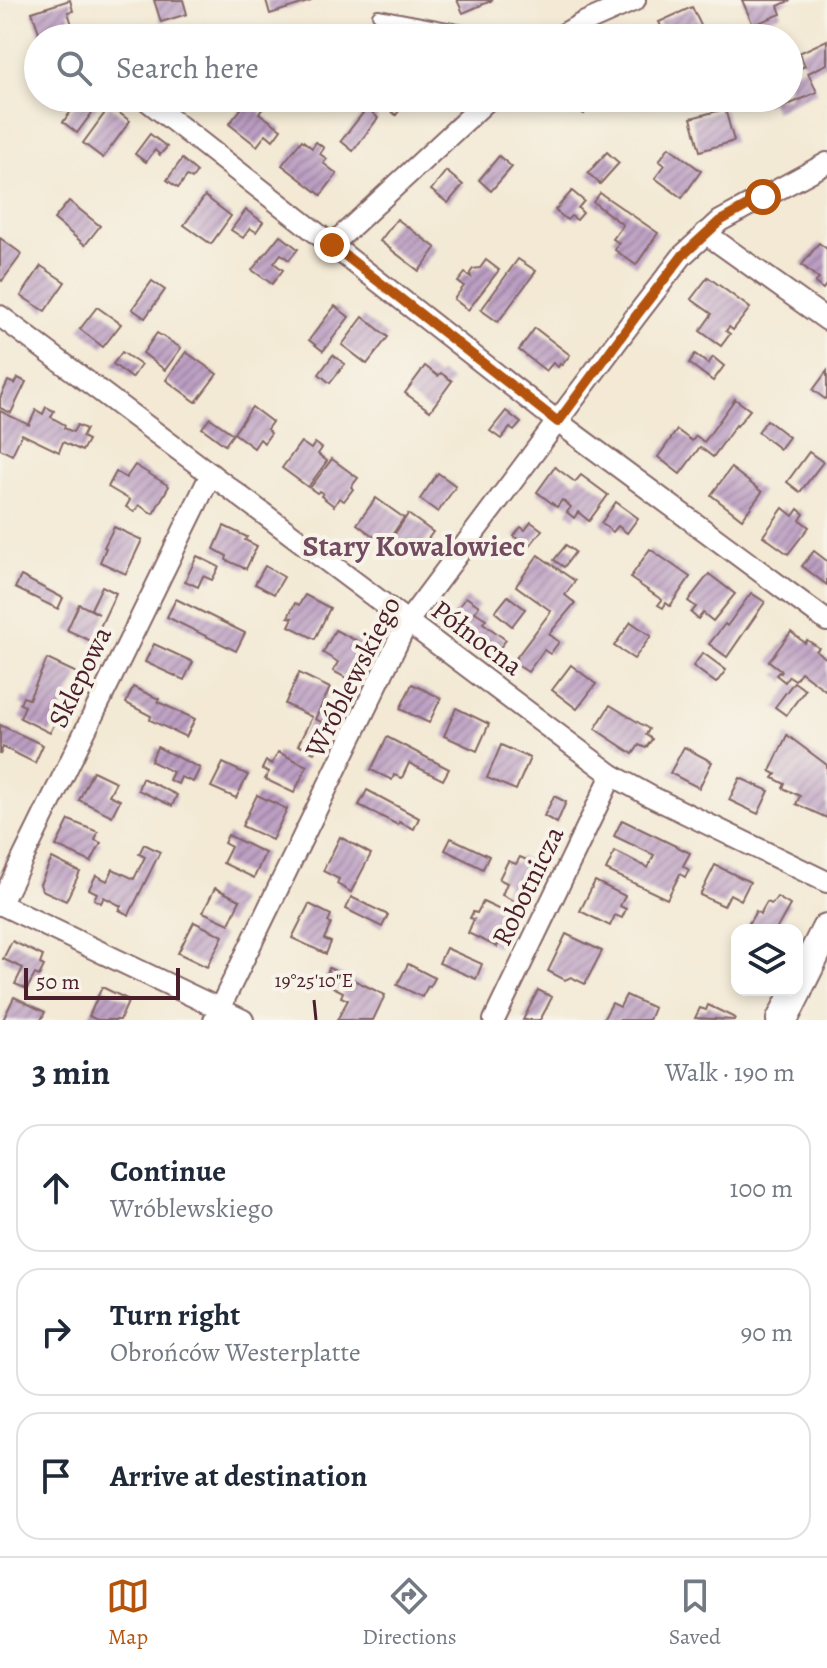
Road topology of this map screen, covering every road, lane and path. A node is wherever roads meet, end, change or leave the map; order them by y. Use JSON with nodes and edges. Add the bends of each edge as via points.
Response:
{"nodes":[{"id":1,"x":635,"y":0,"type":"edge"},
{"id":2,"x":378,"y":15,"type":"dead end"},
{"id":3,"x":426,"y":24,"type":"edge"},
{"id":4,"x":581,"y":24,"type":"edge"},
{"id":5,"x":162,"y":112,"type":"edge"},
{"id":6,"x":475,"y":112,"type":"edge"},
{"id":7,"x":827,"y":163,"type":"edge"},
{"id":8,"x":705,"y":233,"type":"junction"},
{"id":9,"x":332,"y":245,"type":"junction"},
{"id":10,"x":827,"y":320,"type":"edge"},
{"id":11,"x":3,"y":325,"type":"edge"},
{"id":12,"x":558,"y":422,"type":"junction"},
{"id":13,"x":211,"y":474,"type":"junction"},
{"id":14,"x":408,"y":621,"type":"junction"},
{"id":15,"x":827,"y":621,"type":"edge"},
{"id":16,"x":612,"y":775,"type":"junction"},
{"id":17,"x":827,"y":882,"type":"edge"},
{"id":18,"x":0,"y":904,"type":"edge"},
{"id":19,"x":827,"y":929,"type":"edge"},
{"id":20,"x":803,"y":978,"type":"edge"},
{"id":21,"x":794,"y":996,"type":"edge"},
{"id":22,"x":217,"y":1014,"type":"edge"},
{"id":23,"x":243,"y":1020,"type":"edge"},
{"id":24,"x":494,"y":1020,"type":"edge"},
{"id":25,"x":782,"y":1020,"type":"edge"}],
"edges":[{"from":1,"to":4,"type":"street"},
{"from":2,"to":3,"type":"lane"},
{"from":5,"to":9,"type":"street"},
{"from":6,"to":9,"type":"street"},
{"from":7,"to":8,"type":"street","name":"Wróblewskiego"},
{"from":8,"to":10,"type":"street"},
{"from":8,"to":12,"type":"street","name":"Wróblewskiego"},
{"from":9,"to":12,"type":"street"},
{"from":11,"to":13,"type":"street","name":"Północna"},
{"from":12,"to":14,"type":"street","name":"Wróblewskiego"},
{"from":12,"to":15,"type":"street"},
{"from":13,"to":14,"type":"street","name":"Północna"},
{"from":13,"to":18,"type":"street","name":"Sklepowa"},
{"from":14,"to":16,"type":"street","name":"Północna"},
{"from":14,"to":22,"type":"street","name":"Wróblewskiego"},
{"from":16,"to":17,"type":"street","name":"Północna"},
{"from":16,"to":24,"type":"street","name":"Robotnicza"},
{"from":18,"to":22,"type":"street"},
{"from":19,"to":20,"type":"street"},
{"from":21,"to":25,"type":"street"},
{"from":22,"to":23,"type":"street"}]}
